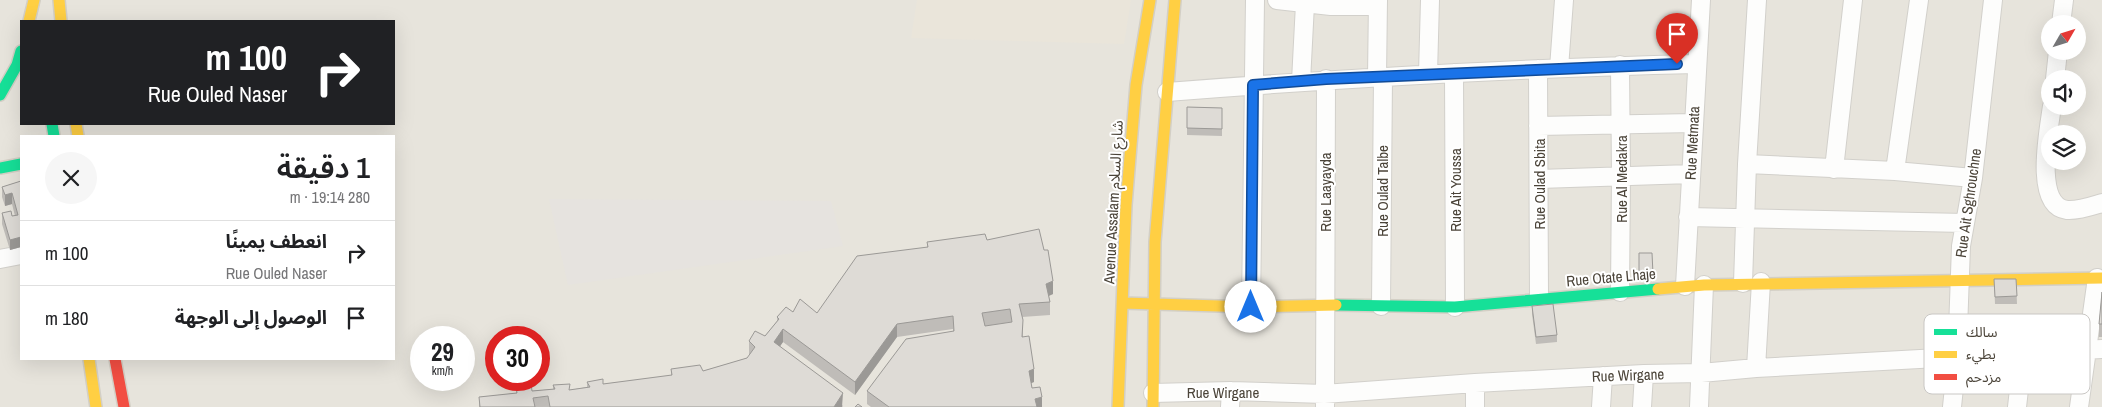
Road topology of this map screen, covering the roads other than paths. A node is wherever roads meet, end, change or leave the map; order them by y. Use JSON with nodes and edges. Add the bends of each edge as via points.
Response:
{"nodes":[{"id":1,"x":34,"y":0,"type":"edge"},
{"id":2,"x":59,"y":0,"type":"edge"},
{"id":3,"x":1150,"y":0,"type":"edge"},
{"id":4,"x":1175,"y":0,"type":"edge"},
{"id":5,"x":1255,"y":0,"type":"edge"},
{"id":6,"x":1277,"y":0,"type":"edge"},
{"id":7,"x":1430,"y":0,"type":"edge"},
{"id":8,"x":1564,"y":0,"type":"edge"},
{"id":9,"x":1700,"y":0,"type":"edge"},
{"id":10,"x":1757,"y":0,"type":"edge"},
{"id":11,"x":1853,"y":0,"type":"edge"},
{"id":12,"x":1919,"y":0,"type":"edge"},
{"id":13,"x":1993,"y":0,"type":"edge"},
{"id":14,"x":2064,"y":0,"type":"edge"},
{"id":15,"x":1377,"y":3,"type":"edge"},
{"id":16,"x":1306,"y":4,"type":"junction"},
{"id":17,"x":2062,"y":15,"type":"edge"},
{"id":18,"x":29,"y":20,"type":"edge"},
{"id":19,"x":38,"y":20,"type":"edge"},
{"id":20,"x":61,"y":20,"type":"edge"},
{"id":21,"x":20,"y":54,"type":"edge"},
{"id":22,"x":1696,"y":64,"type":"junction"},
{"id":23,"x":1620,"y":65,"type":"junction"},
{"id":24,"x":1559,"y":68,"type":"junction"},
{"id":25,"x":1538,"y":69,"type":"junction"},
{"id":26,"x":1454,"y":73,"type":"junction"},
{"id":27,"x":1428,"y":74,"type":"junction"},
{"id":28,"x":1380,"y":77,"type":"junction"},
{"id":29,"x":1326,"y":79,"type":"junction"},
{"id":30,"x":1301,"y":81,"type":"junction"},
{"id":31,"x":1253,"y":85,"type":"junction"},
{"id":32,"x":1167,"y":92,"type":"junction"},
{"id":33,"x":0,"y":95,"type":"edge"},
{"id":34,"x":2051,"y":115,"type":"edge"},
{"id":35,"x":1693,"y":123,"type":"junction"},
{"id":36,"x":1621,"y":124,"type":"junction"},
{"id":37,"x":1538,"y":126,"type":"junction"},
{"id":38,"x":20,"y":164,"type":"edge"},
{"id":39,"x":1747,"y":164,"type":"junction"},
{"id":40,"x":0,"y":168,"type":"edge"},
{"id":41,"x":1834,"y":169,"type":"junction"},
{"id":42,"x":1895,"y":171,"type":"junction"},
{"id":43,"x":1691,"y":174,"type":"junction"},
{"id":44,"x":1621,"y":176,"type":"junction"},
{"id":45,"x":1973,"y":178,"type":"junction"},
{"id":46,"x":1539,"y":179,"type":"junction"},
{"id":47,"x":2102,"y":203,"type":"edge"},
{"id":48,"x":1688,"y":216,"type":"junction"},
{"id":49,"x":1746,"y":217,"type":"junction"},
{"id":50,"x":1965,"y":223,"type":"junction"},
{"id":51,"x":20,"y":255,"type":"edge"},
{"id":52,"x":0,"y":259,"type":"edge"},
{"id":53,"x":2099,"y":278,"type":"edge"},
{"id":54,"x":1959,"y":279,"type":"junction"},
{"id":55,"x":1761,"y":282,"type":"junction"},
{"id":56,"x":1743,"y":283,"type":"junction"},
{"id":57,"x":1704,"y":285,"type":"junction"},
{"id":58,"x":1684,"y":286,"type":"junction"},
{"id":59,"x":1620,"y":292,"type":"junction"},
{"id":60,"x":1539,"y":298,"type":"junction"},
{"id":61,"x":1123,"y":303,"type":"junction"},
{"id":62,"x":1154,"y":305,"type":"junction"},
{"id":63,"x":1324,"y":305,"type":"junction"},
{"id":64,"x":1381,"y":306,"type":"junction"},
{"id":65,"x":1251,"y":307,"type":"junction"},
{"id":66,"x":1455,"y":307,"type":"junction"},
{"id":67,"x":1958,"y":314,"type":"edge"},
{"id":68,"x":2094,"y":349,"type":"edge"},
{"id":69,"x":89,"y":360,"type":"edge"},
{"id":70,"x":115,"y":360,"type":"edge"},
{"id":71,"x":1924,"y":360,"type":"edge"},
{"id":72,"x":2090,"y":364,"type":"edge"},
{"id":73,"x":1756,"y":368,"type":"junction"},
{"id":74,"x":1701,"y":373,"type":"junction"},
{"id":75,"x":1644,"y":374,"type":"junction"},
{"id":76,"x":1603,"y":376,"type":"junction"},
{"id":77,"x":1475,"y":383,"type":"junction"},
{"id":78,"x":1953,"y":394,"type":"edge"},
{"id":79,"x":2019,"y":394,"type":"edge"},
{"id":80,"x":2082,"y":394,"type":"edge"},
{"id":81,"x":1231,"y":399,"type":"edge"},
{"id":82,"x":1153,"y":400,"type":"edge"},
{"id":83,"x":1324,"y":401,"type":"edge"},
{"id":84,"x":96,"y":407,"type":"edge"},
{"id":85,"x":121,"y":407,"type":"edge"},
{"id":86,"x":1118,"y":407,"type":"edge"},
{"id":87,"x":1475,"y":407,"type":"edge"},
{"id":88,"x":1601,"y":407,"type":"edge"},
{"id":89,"x":1642,"y":407,"type":"edge"},
{"id":90,"x":1699,"y":407,"type":"edge"},
{"id":91,"x":1952,"y":407,"type":"edge"},
{"id":92,"x":2018,"y":407,"type":"edge"},
{"id":93,"x":2079,"y":407,"type":"edge"}],
"edges":[{"from":1,"to":18,"type":"street"},
{"from":1,"to":19,"type":"street"},
{"from":2,"to":20,"type":"street"},
{"from":3,"to":61,"type":"street","name":"Avenue Assalam شارع السلام","via":[[1136,85],[1126,206]]},
{"from":4,"to":32,"type":"street"},
{"from":5,"to":31,"type":"street"},
{"from":6,"to":16,"type":"street"},
{"from":7,"to":27,"type":"street"},
{"from":8,"to":24,"type":"street"},
{"from":9,"to":22,"type":"street","name":"Rue Metmata"},
{"from":10,"to":39,"type":"street"},
{"from":11,"to":41,"type":"street"},
{"from":12,"to":42,"type":"street"},
{"from":13,"to":45,"type":"street","name":"Rue Ait Sghrouchne"},
{"from":14,"to":17,"type":"street"},
{"from":15,"to":16,"type":"street","via":[[1353,7]]},
{"from":15,"to":28,"type":"street","name":"Rue Oulad Talbe"},
{"from":16,"to":30,"type":"street"},
{"from":21,"to":33,"type":"street"},
{"from":22,"to":23,"type":"street"},
{"from":22,"to":35,"type":"street","name":"Rue Metmata"},
{"from":23,"to":24,"type":"street"},
{"from":23,"to":36,"type":"street","name":"Rue Al Medakra"},
{"from":24,"to":25,"type":"street"},
{"from":25,"to":26,"type":"street"},
{"from":25,"to":37,"type":"street","name":"Rue Oulad Sbita"},
{"from":26,"to":27,"type":"street"},
{"from":26,"to":66,"type":"street","name":"Rue Ait Youssa"},
{"from":27,"to":28,"type":"street"},
{"from":28,"to":29,"type":"street"},
{"from":28,"to":64,"type":"street","name":"Rue Oulad Talbe"},
{"from":29,"to":30,"type":"street"},
{"from":29,"to":63,"type":"street","name":"Rue Laayayda"},
{"from":30,"to":31,"type":"street"},
{"from":31,"to":32,"type":"street"},
{"from":31,"to":65,"type":"street"},
{"from":32,"to":62,"type":"street","via":[[1156,224]]},
{"from":34,"to":47,"type":"street","via":[[2047,190],[2055,204],[2067,210]]},
{"from":35,"to":36,"type":"street"},
{"from":35,"to":43,"type":"street","name":"Rue Metmata"},
{"from":36,"to":37,"type":"street"},
{"from":36,"to":44,"type":"street","name":"Rue Al Medakra"},
{"from":37,"to":46,"type":"street","name":"Rue Oulad Sbita"},
{"from":38,"to":40,"type":"street"},
{"from":39,"to":41,"type":"street"},
{"from":39,"to":49,"type":"street"},
{"from":41,"to":42,"type":"street"},
{"from":42,"to":45,"type":"street"},
{"from":43,"to":44,"type":"street"},
{"from":43,"to":48,"type":"street","name":"Rue Metmata"},
{"from":44,"to":46,"type":"street"},
{"from":44,"to":59,"type":"street","name":"Rue Al Medakra"},
{"from":45,"to":50,"type":"street","name":"Rue Ait Sghrouchne"},
{"from":46,"to":60,"type":"street","name":"Rue Oulad Sbita"},
{"from":48,"to":49,"type":"street"},
{"from":48,"to":58,"type":"street","name":"Rue Metmata"},
{"from":49,"to":50,"type":"street"},
{"from":49,"to":56,"type":"street"},
{"from":50,"to":54,"type":"street","name":"Rue Ait Sghrouchne"},
{"from":51,"to":52,"type":"street"},
{"from":53,"to":54,"type":"street","name":"Rue Otate Lhaje"},
{"from":53,"to":68,"type":"street"},
{"from":54,"to":55,"type":"street","name":"Rue Otate Lhaje"},
{"from":54,"to":67,"type":"street","name":"Rue Ait Sghrouchne"},
{"from":55,"to":56,"type":"street","name":"Rue Otate Lhaje"},
{"from":55,"to":73,"type":"street"},
{"from":56,"to":57,"type":"street","name":"Rue Otate Lhaje"},
{"from":57,"to":58,"type":"street","name":"Rue Otate Lhaje"},
{"from":57,"to":74,"type":"street"},
{"from":58,"to":59,"type":"street","name":"Rue Otate Lhaje"},
{"from":59,"to":60,"type":"street","name":"Rue Otate Lhaje"},
{"from":60,"to":66,"type":"street","name":"Rue Otate Lhaje"},
{"from":61,"to":62,"type":"street","name":"Rue Otate Lhaje"},
{"from":61,"to":86,"type":"street","name":"Avenue Assalam شارع السلام"},
{"from":62,"to":65,"type":"street","name":"Rue Otate Lhaje"},
{"from":62,"to":82,"type":"street"},
{"from":63,"to":64,"type":"street","name":"Rue Otate Lhaje"},
{"from":63,"to":65,"type":"street","name":"Rue Otate Lhaje"},
{"from":63,"to":83,"type":"street","name":"Rue Laayayda"},
{"from":64,"to":66,"type":"street","name":"Rue Otate Lhaje"},
{"from":68,"to":72,"type":"street"},
{"from":69,"to":84,"type":"street"},
{"from":70,"to":85,"type":"street"},
{"from":71,"to":73,"type":"street","name":"Rue Wirgane"},
{"from":73,"to":74,"type":"street","name":"Rue Wirgane"},
{"from":74,"to":75,"type":"street","name":"Rue Wirgane"},
{"from":74,"to":90,"type":"street"},
{"from":75,"to":76,"type":"street","name":"Rue Wirgane"},
{"from":75,"to":89,"type":"street"},
{"from":76,"to":77,"type":"street","name":"Rue Wirgane"},
{"from":76,"to":88,"type":"street"},
{"from":77,"to":83,"type":"street","name":"Rue Wirgane"},
{"from":77,"to":87,"type":"street"},
{"from":78,"to":91,"type":"street","name":"Rue Ait Sghrouchne"},
{"from":79,"to":92,"type":"street"},
{"from":80,"to":93,"type":"street"},
{"from":81,"to":82,"type":"street","name":"Rue Wirgane"},
{"from":81,"to":83,"type":"street","name":"Rue Wirgane"}]}
